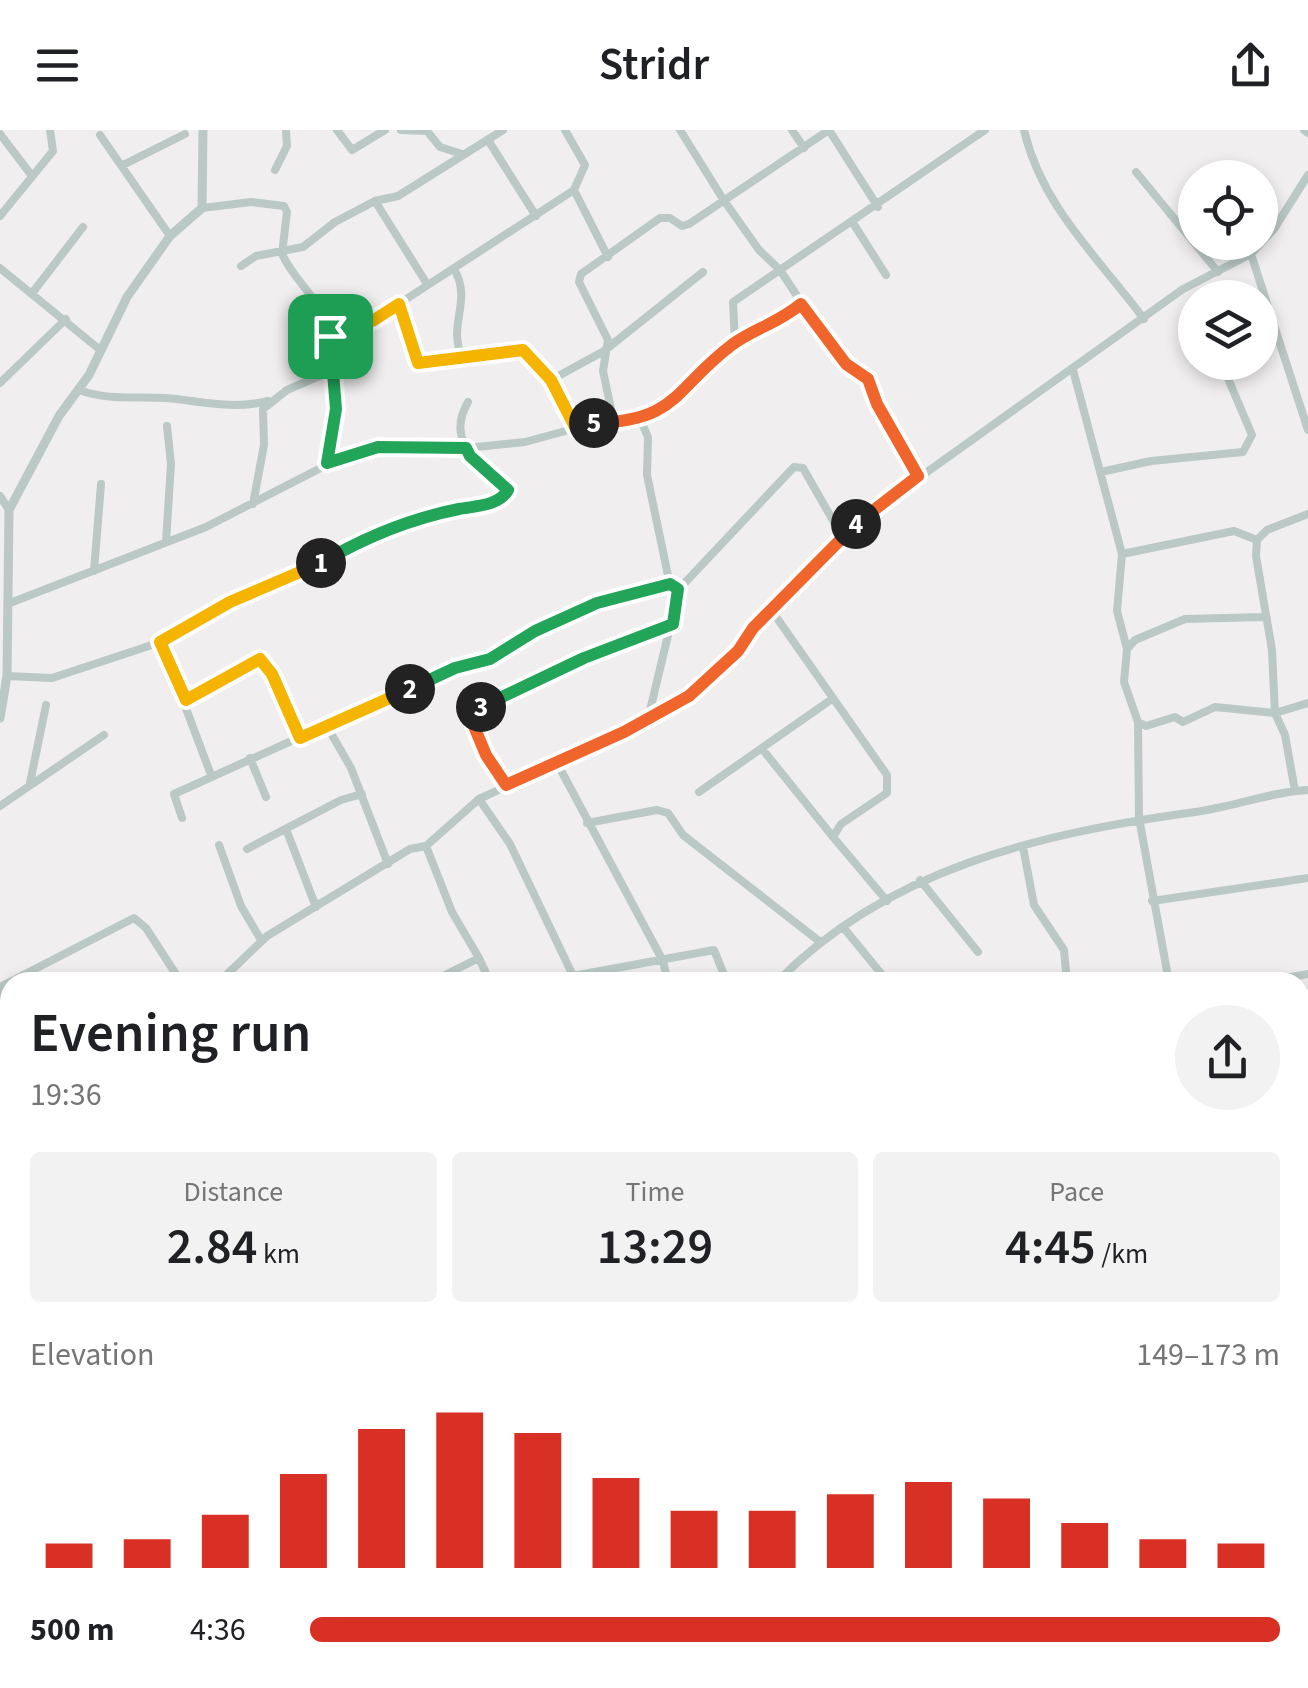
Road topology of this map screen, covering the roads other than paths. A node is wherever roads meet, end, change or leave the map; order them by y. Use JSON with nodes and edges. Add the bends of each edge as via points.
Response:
{"nodes":[{"id":1,"x":50,"y":130,"type":"edge"},
{"id":2,"x":203,"y":130,"type":"edge"},
{"id":3,"x":286,"y":130,"type":"edge"},
{"id":4,"x":336,"y":130,"type":"edge"},
{"id":5,"x":385,"y":130,"type":"edge"},
{"id":6,"x":401,"y":130,"type":"edge"},
{"id":7,"x":503,"y":130,"type":"edge"},
{"id":8,"x":565,"y":130,"type":"edge"},
{"id":9,"x":680,"y":130,"type":"edge"},
{"id":10,"x":792,"y":130,"type":"edge"},
{"id":11,"x":829,"y":130,"type":"edge"},
{"id":12,"x":985,"y":130,"type":"edge"},
{"id":13,"x":1024,"y":130,"type":"edge"},
{"id":14,"x":0,"y":134,"type":"edge"},
{"id":15,"x":185,"y":134,"type":"dead end"},
{"id":16,"x":100,"y":135,"type":"dead end"},
{"id":17,"x":488,"y":140,"type":"junction"},
{"id":18,"x":804,"y":148,"type":"junction"},
{"id":19,"x":462,"y":154,"type":"junction"},
{"id":20,"x":124,"y":165,"type":"junction"},
{"id":21,"x":275,"y":170,"type":"dead end"},
{"id":22,"x":1136,"y":172,"type":"dead end"},
{"id":23,"x":1308,"y":175,"type":"edge"},
{"id":24,"x":32,"y":176,"type":"junction"},
{"id":25,"x":574,"y":190,"type":"junction"},
{"id":26,"x":722,"y":200,"type":"junction"},
{"id":27,"x":375,"y":201,"type":"junction"},
{"id":28,"x":878,"y":207,"type":"junction"},
{"id":29,"x":202,"y":208,"type":"junction"},
{"id":30,"x":0,"y":216,"type":"edge"},
{"id":31,"x":536,"y":216,"type":"junction"},
{"id":32,"x":853,"y":223,"type":"junction"},
{"id":33,"x":1278,"y":223,"type":"edge"},
{"id":34,"x":83,"y":228,"type":"dead end"},
{"id":35,"x":170,"y":236,"type":"junction"},
{"id":36,"x":282,"y":254,"type":"junction"},
{"id":37,"x":608,"y":257,"type":"junction"},
{"id":38,"x":1239,"y":260,"type":"edge"},
{"id":39,"x":1252,"y":260,"type":"edge"},
{"id":40,"x":241,"y":266,"type":"dead end"},
{"id":41,"x":0,"y":268,"type":"edge"},
{"id":42,"x":454,"y":268,"type":"junction"},
{"id":43,"x":780,"y":270,"type":"junction"},
{"id":44,"x":703,"y":272,"type":"dead end"},
{"id":45,"x":1218,"y":272,"type":"junction"},
{"id":46,"x":886,"y":275,"type":"dead end"},
{"id":47,"x":1201,"y":280,"type":"edge"},
{"id":48,"x":426,"y":284,"type":"junction"},
{"id":49,"x":33,"y":292,"type":"junction"},
{"id":50,"x":1178,"y":294,"type":"edge"},
{"id":51,"x":399,"y":304,"type":"junction"},
{"id":52,"x":801,"y":304,"type":"junction"},
{"id":53,"x":1144,"y":318,"type":"junction"},
{"id":54,"x":66,"y":319,"type":"junction"},
{"id":55,"x":330,"y":336,"type":"junction"},
{"id":56,"x":735,"y":343,"type":"junction"},
{"id":57,"x":99,"y":349,"type":"junction"},
{"id":58,"x":604,"y":351,"type":"junction"},
{"id":59,"x":462,"y":356,"type":"junction"},
{"id":60,"x":1073,"y":370,"type":"junction"},
{"id":61,"x":330,"y":371,"type":"junction"},
{"id":62,"x":551,"y":380,"type":"junction"},
{"id":63,"x":1229,"y":380,"type":"edge"},
{"id":64,"x":0,"y":384,"type":"edge"},
{"id":65,"x":1308,"y":388,"type":"edge"},
{"id":66,"x":79,"y":390,"type":"junction"},
{"id":67,"x":1298,"y":392,"type":"junction"},
{"id":68,"x":268,"y":401,"type":"junction"},
{"id":69,"x":468,"y":402,"type":"dead end"},
{"id":70,"x":640,"y":418,"type":"junction"},
{"id":71,"x":614,"y":423,"type":"junction"},
{"id":72,"x":167,"y":426,"type":"dead end"},
{"id":73,"x":576,"y":429,"type":"junction"},
{"id":74,"x":1308,"y":430,"type":"edge"},
{"id":75,"x":466,"y":448,"type":"junction"},
{"id":76,"x":327,"y":463,"type":"junction"},
{"id":77,"x":1101,"y":472,"type":"junction"},
{"id":78,"x":918,"y":476,"type":"junction"},
{"id":79,"x":101,"y":484,"type":"dead end"},
{"id":80,"x":0,"y":496,"type":"edge"},
{"id":81,"x":253,"y":504,"type":"junction"},
{"id":82,"x":10,"y":510,"type":"junction"},
{"id":83,"x":1308,"y":514,"type":"edge"},
{"id":84,"x":842,"y":538,"type":"junction"},
{"id":85,"x":1257,"y":540,"type":"junction"},
{"id":86,"x":166,"y":542,"type":"junction"},
{"id":87,"x":1122,"y":554,"type":"junction"},
{"id":88,"x":94,"y":571,"type":"junction"},
{"id":89,"x":674,"y":587,"type":"junction"},
{"id":90,"x":10,"y":603,"type":"junction"},
{"id":91,"x":772,"y":611,"type":"junction"},
{"id":92,"x":1265,"y":618,"type":"junction"},
{"id":93,"x":673,"y":624,"type":"junction"},
{"id":94,"x":160,"y":642,"type":"junction"},
{"id":95,"x":1127,"y":650,"type":"junction"},
{"id":96,"x":7,"y":676,"type":"junction"},
{"id":97,"x":832,"y":699,"type":"junction"},
{"id":98,"x":186,"y":700,"type":"junction"},
{"id":99,"x":1,"y":702,"type":"edge"},
{"id":100,"x":1308,"y":703,"type":"edge"},
{"id":101,"x":46,"y":705,"type":"dead end"},
{"id":102,"x":1275,"y":713,"type":"junction"},
{"id":103,"x":0,"y":718,"type":"edge"},
{"id":104,"x":648,"y":720,"type":"junction"},
{"id":105,"x":1138,"y":722,"type":"junction"},
{"id":106,"x":328,"y":728,"type":"junction"},
{"id":107,"x":104,"y":735,"type":"dead end"},
{"id":108,"x":300,"y":738,"type":"junction"},
{"id":109,"x":763,"y":750,"type":"junction"},
{"id":110,"x":250,"y":758,"type":"junction"},
{"id":111,"x":556,"y":761,"type":"junction"},
{"id":112,"x":210,"y":774,"type":"junction"},
{"id":113,"x":30,"y":783,"type":"junction"},
{"id":114,"x":506,"y":785,"type":"junction"},
{"id":115,"x":1308,"y":790,"type":"edge"},
{"id":116,"x":1296,"y":791,"type":"junction"},
{"id":117,"x":698,"y":792,"type":"dead end"},
{"id":118,"x":362,"y":794,"type":"junction"},
{"id":119,"x":266,"y":797,"type":"dead end"},
{"id":120,"x":479,"y":800,"type":"junction"},
{"id":121,"x":0,"y":806,"type":"edge"},
{"id":122,"x":182,"y":818,"type":"dead end"},
{"id":123,"x":1139,"y":818,"type":"junction"},
{"id":124,"x":587,"y":822,"type":"junction"},
{"id":125,"x":286,"y":829,"type":"junction"},
{"id":126,"x":833,"y":836,"type":"junction"},
{"id":127,"x":219,"y":846,"type":"dead end"},
{"id":128,"x":426,"y":846,"type":"junction"},
{"id":129,"x":1023,"y":847,"type":"junction"},
{"id":130,"x":247,"y":850,"type":"dead end"},
{"id":131,"x":388,"y":864,"type":"junction"},
{"id":132,"x":1308,"y":878,"type":"edge"},
{"id":133,"x":920,"y":880,"type":"junction"},
{"id":134,"x":888,"y":901,"type":"junction"},
{"id":135,"x":1152,"y":901,"type":"junction"},
{"id":136,"x":316,"y":906,"type":"junction"},
{"id":137,"x":843,"y":927,"type":"junction"},
{"id":138,"x":262,"y":940,"type":"junction"},
{"id":139,"x":819,"y":941,"type":"junction"},
{"id":140,"x":978,"y":952,"type":"dead end"},
{"id":141,"x":479,"y":958,"type":"junction"},
{"id":142,"x":663,"y":961,"type":"junction"},
{"id":143,"x":34,"y":972,"type":"edge"},
{"id":144,"x":174,"y":972,"type":"edge"},
{"id":145,"x":229,"y":972,"type":"edge"},
{"id":146,"x":451,"y":972,"type":"edge"},
{"id":147,"x":485,"y":972,"type":"edge"},
{"id":148,"x":571,"y":972,"type":"edge"},
{"id":149,"x":609,"y":972,"type":"edge"},
{"id":150,"x":666,"y":972,"type":"edge"},
{"id":151,"x":723,"y":972,"type":"edge"},
{"id":152,"x":787,"y":972,"type":"edge"},
{"id":153,"x":880,"y":972,"type":"edge"},
{"id":154,"x":1066,"y":972,"type":"edge"},
{"id":155,"x":1167,"y":972,"type":"edge"}],
"edges":[{"from":1,"to":24,"type":"street","via":[[53,151]]},
{"from":2,"to":29,"type":"street"},
{"from":3,"to":21,"type":"street","via":[[287,146]]},
{"from":4,"to":5,"type":"street","via":[[352,150]]},
{"from":6,"to":19,"type":"street","via":[[427,131],[440,147]]},
{"from":7,"to":17,"type":"street"},
{"from":8,"to":25,"type":"street","via":[[585,165]]},
{"from":9,"to":26,"type":"street"},
{"from":10,"to":18,"type":"street"},
{"from":11,"to":18,"type":"street"},
{"from":11,"to":28,"type":"street"},
{"from":12,"to":28,"type":"street"},
{"from":13,"to":53,"type":"street","via":[[1059,215]]},
{"from":14,"to":24,"type":"street"},
{"from":15,"to":20,"type":"street"},
{"from":16,"to":20,"type":"street"},
{"from":17,"to":19,"type":"street"},
{"from":17,"to":31,"type":"street"},
{"from":18,"to":26,"type":"street"},
{"from":19,"to":27,"type":"street","via":[[398,196]]},
{"from":20,"to":35,"type":"street"},
{"from":22,"to":45,"type":"street"},
{"from":23,"to":33,"type":"street"},
{"from":24,"to":30,"type":"street"},
{"from":25,"to":31,"type":"street"},
{"from":25,"to":37,"type":"street"},
{"from":26,"to":37,"type":"street","via":[[682,226],[660,218]]},
{"from":26,"to":43,"type":"street"},
{"from":27,"to":36,"type":"street"},
{"from":27,"to":48,"type":"street"},
{"from":28,"to":32,"type":"street"},
{"from":29,"to":35,"type":"street"},
{"from":29,"to":36,"type":"street","via":[[284,206]]},
{"from":31,"to":42,"type":"street"},
{"from":32,"to":43,"type":"street"},
{"from":32,"to":46,"type":"street"},
{"from":34,"to":49,"type":"street"},
{"from":35,"to":57,"type":"street"},
{"from":36,"to":40,"type":"street","via":[[256,256]]},
{"from":36,"to":55,"type":"street"},
{"from":37,"to":58,"type":"street","via":[[579,278],[608,340]]},
{"from":38,"to":45,"type":"street"},
{"from":39,"to":67,"type":"street"},
{"from":41,"to":49,"type":"street"},
{"from":42,"to":48,"type":"street"},
{"from":42,"to":59,"type":"street","via":[[464,294],[453,336]]},
{"from":43,"to":52,"type":"street"},
{"from":43,"to":56,"type":"street","via":[[733,302]]},
{"from":44,"to":58,"type":"street"},
{"from":45,"to":47,"type":"street"},
{"from":48,"to":51,"type":"street"},
{"from":49,"to":54,"type":"street"},
{"from":50,"to":53,"type":"street"},
{"from":51,"to":55,"type":"street"},
{"from":51,"to":59,"type":"street","via":[[418,363]]},
{"from":52,"to":56,"type":"street"},
{"from":52,"to":78,"type":"street","via":[[846,364],[868,379]]},
{"from":53,"to":60,"type":"street"},
{"from":54,"to":57,"type":"street"},
{"from":54,"to":64,"type":"street"},
{"from":55,"to":61,"type":"street"},
{"from":56,"to":70,"type":"street","via":[[656,415]]},
{"from":57,"to":66,"type":"street"},
{"from":58,"to":62,"type":"street"},
{"from":58,"to":71,"type":"street"},
{"from":59,"to":62,"type":"street","via":[[516,348]]},
{"from":60,"to":77,"type":"street"},
{"from":60,"to":78,"type":"street"},
{"from":61,"to":68,"type":"street"},
{"from":61,"to":76,"type":"street","via":[[336,409]]},
{"from":62,"to":73,"type":"street"},
{"from":63,"to":77,"type":"street","via":[[1252,435],[1243,452]]},
{"from":65,"to":67,"type":"street"},
{"from":66,"to":68,"type":"street","via":[[223,408]]},
{"from":66,"to":82,"type":"street","via":[[58,416]]},
{"from":67,"to":74,"type":"street"},
{"from":68,"to":81,"type":"street"},
{"from":69,"to":75,"type":"street","via":[[462,414]]},
{"from":70,"to":71,"type":"street"},
{"from":70,"to":89,"type":"street"},
{"from":71,"to":73,"type":"street"},
{"from":72,"to":86,"type":"street"},
{"from":73,"to":75,"type":"street"},
{"from":75,"to":76,"type":"street","via":[[378,447]]},
{"from":75,"to":94,"type":"street","via":[[508,490],[501,498],[374,532]]},
{"from":76,"to":81,"type":"street"},
{"from":77,"to":87,"type":"street"},
{"from":78,"to":84,"type":"street"},
{"from":79,"to":88,"type":"street"},
{"from":80,"to":82,"type":"street"},
{"from":81,"to":86,"type":"street"},
{"from":82,"to":90,"type":"street"},
{"from":83,"to":85,"type":"street"},
{"from":84,"to":89,"type":"street","via":[[803,468],[794,467]]},
{"from":84,"to":91,"type":"street"},
{"from":85,"to":87,"type":"street","via":[[1234,531]]},
{"from":85,"to":92,"type":"street"},
{"from":86,"to":88,"type":"street"},
{"from":87,"to":95,"type":"street","via":[[1117,611]]},
{"from":88,"to":90,"type":"street"},
{"from":89,"to":93,"type":"street"},
{"from":89,"to":106,"type":"street","via":[[597,603],[490,659],[455,668]]},
{"from":90,"to":96,"type":"street"},
{"from":91,"to":97,"type":"street"},
{"from":91,"to":104,"type":"street","via":[[700,687]]},
{"from":92,"to":95,"type":"street","via":[[1185,619],[1135,640]]},
{"from":92,"to":102,"type":"street"},
{"from":93,"to":104,"type":"street"},
{"from":93,"to":114,"type":"street","via":[[474,711],[486,755]]},
{"from":94,"to":96,"type":"street","via":[[52,678]]},
{"from":94,"to":98,"type":"street"},
{"from":95,"to":105,"type":"street","via":[[1124,682]]},
{"from":96,"to":99,"type":"street"},
{"from":97,"to":109,"type":"street"},
{"from":97,"to":126,"type":"street","via":[[890,784]]},
{"from":98,"to":108,"type":"street","via":[[260,659]]},
{"from":98,"to":112,"type":"street"},
{"from":99,"to":103,"type":"street"},
{"from":100,"to":102,"type":"street"},
{"from":101,"to":113,"type":"street"},
{"from":102,"to":105,"type":"street","via":[[1215,707],[1183,722]]},
{"from":102,"to":116,"type":"street"},
{"from":104,"to":111,"type":"street"},
{"from":105,"to":123,"type":"street"},
{"from":106,"to":108,"type":"street"},
{"from":106,"to":118,"type":"street"},
{"from":107,"to":113,"type":"street"},
{"from":108,"to":110,"type":"street"},
{"from":109,"to":117,"type":"street"},
{"from":109,"to":126,"type":"street"},
{"from":110,"to":112,"type":"street"},
{"from":110,"to":119,"type":"street"},
{"from":111,"to":114,"type":"street"},
{"from":111,"to":124,"type":"street"},
{"from":112,"to":122,"type":"street","via":[[174,794]]},
{"from":113,"to":121,"type":"street"},
{"from":114,"to":120,"type":"street"},
{"from":115,"to":116,"type":"street"},
{"from":116,"to":123,"type":"street"},
{"from":118,"to":125,"type":"street"},
{"from":118,"to":131,"type":"street"},
{"from":120,"to":128,"type":"street"},
{"from":120,"to":148,"type":"street","via":[[510,844]]},
{"from":123,"to":129,"type":"street"},
{"from":123,"to":135,"type":"street"},
{"from":124,"to":139,"type":"street","via":[[668,813],[683,834]]},
{"from":124,"to":142,"type":"street"},
{"from":125,"to":130,"type":"street"},
{"from":125,"to":136,"type":"street"},
{"from":126,"to":134,"type":"street"},
{"from":127,"to":138,"type":"street"},
{"from":128,"to":131,"type":"street"},
{"from":128,"to":141,"type":"street"},
{"from":129,"to":133,"type":"street"},
{"from":129,"to":154,"type":"street","via":[[1034,905],[1064,950]]},
{"from":131,"to":136,"type":"street"},
{"from":132,"to":135,"type":"street"},
{"from":133,"to":134,"type":"street"},
{"from":133,"to":140,"type":"street"},
{"from":134,"to":137,"type":"street"},
{"from":135,"to":155,"type":"street"},
{"from":136,"to":138,"type":"street"},
{"from":137,"to":139,"type":"street"},
{"from":137,"to":153,"type":"street"},
{"from":138,"to":145,"type":"street"},
{"from":139,"to":152,"type":"street"},
{"from":141,"to":146,"type":"street"},
{"from":141,"to":147,"type":"street"},
{"from":142,"to":149,"type":"street"},
{"from":142,"to":150,"type":"street"},
{"from":142,"to":151,"type":"street","via":[[714,950]]},
{"from":143,"to":144,"type":"street","via":[[134,918]]}]}
